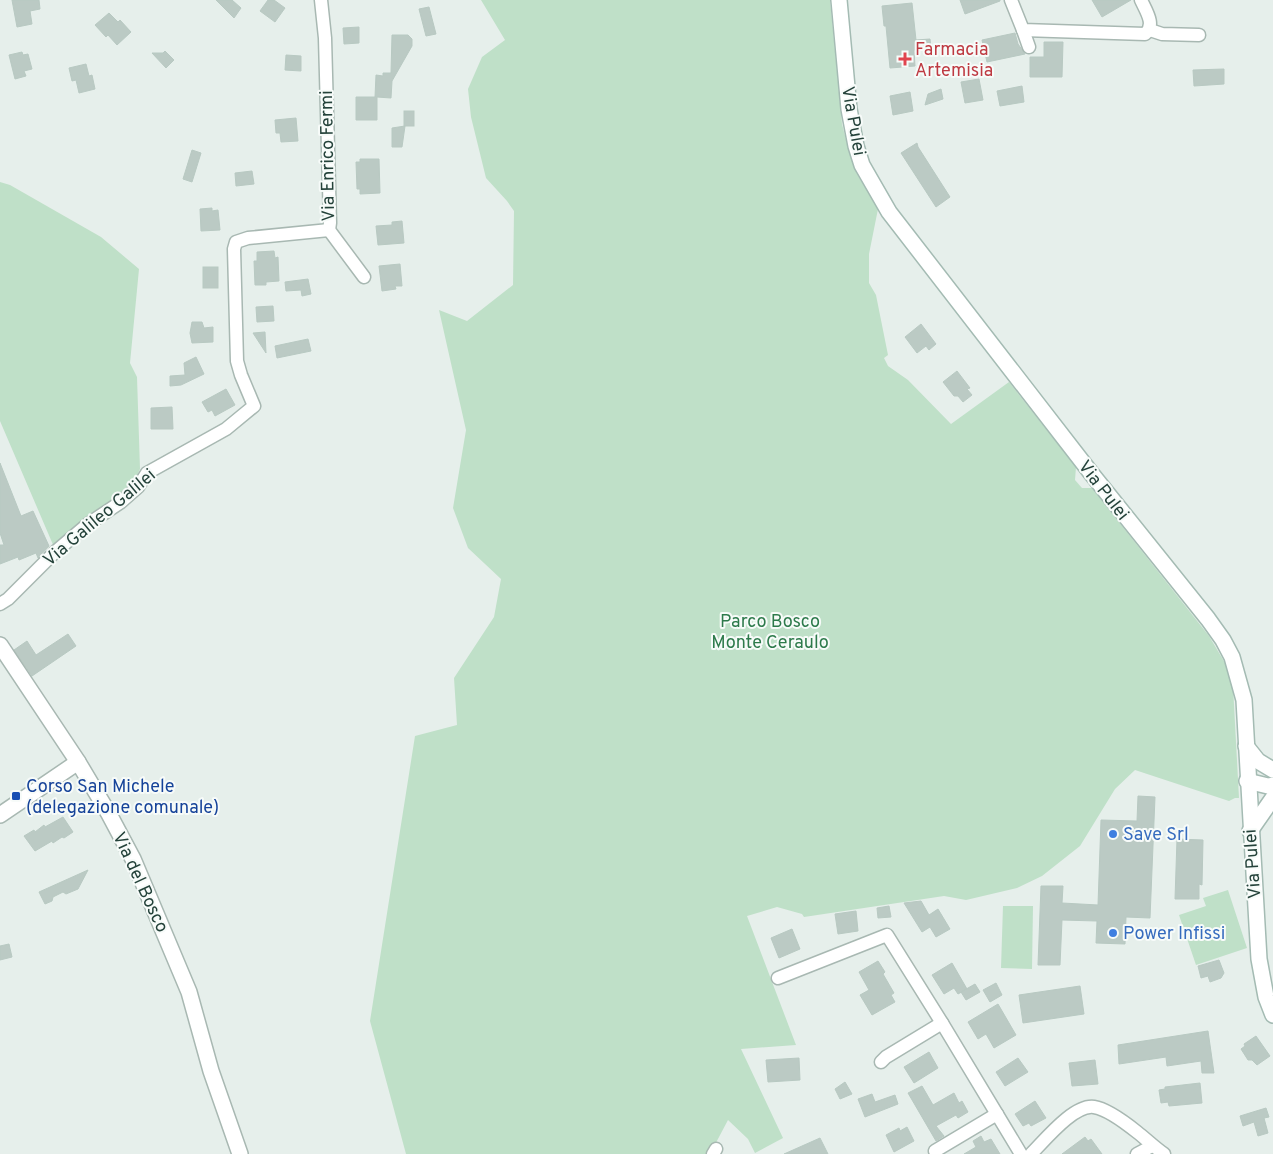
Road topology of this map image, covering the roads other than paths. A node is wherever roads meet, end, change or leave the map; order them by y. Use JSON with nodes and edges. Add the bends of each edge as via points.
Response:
{"nodes":[{"id":1,"x":321,"y":0,"type":"edge"},
{"id":2,"x":839,"y":0,"type":"edge"},
{"id":3,"x":1012,"y":0,"type":"edge"},
{"id":4,"x":1141,"y":0,"type":"edge"},
{"id":5,"x":1022,"y":30,"type":"junction"},
{"id":6,"x":1150,"y":30,"type":"junction"},
{"id":7,"x":1199,"y":35,"type":"dead end"},
{"id":8,"x":1028,"y":47,"type":"dead end"},
{"id":9,"x":329,"y":230,"type":"junction"},
{"id":10,"x":364,"y":277,"type":"dead end"},
{"id":11,"x":254,"y":406,"type":"joint"},
{"id":12,"x":0,"y":604,"type":"edge"},
{"id":13,"x":0,"y":644,"type":"edge"},
{"id":14,"x":1246,"y":746,"type":"junction"},
{"id":15,"x":78,"y":762,"type":"junction"},
{"id":16,"x":1273,"y":771,"type":"edge"},
{"id":17,"x":1247,"y":781,"type":"junction"},
{"id":18,"x":1273,"y":785,"type":"edge"},
{"id":19,"x":1273,"y":798,"type":"edge"},
{"id":20,"x":0,"y":815,"type":"edge"},
{"id":21,"x":1250,"y":831,"type":"junction"},
{"id":22,"x":778,"y":978,"type":"dead end"},
{"id":23,"x":1273,"y":1014,"type":"edge"},
{"id":24,"x":942,"y":1023,"type":"junction"},
{"id":25,"x":881,"y":1062,"type":"dead end"},
{"id":26,"x":997,"y":1114,"type":"junction"},
{"id":27,"x":1152,"y":1146,"type":"junction"},
{"id":28,"x":238,"y":1147,"type":"edge"},
{"id":29,"x":936,"y":1150,"type":"dead end"},
{"id":30,"x":1021,"y":1154,"type":"edge"},
{"id":31,"x":1031,"y":1154,"type":"edge"},
{"id":32,"x":1138,"y":1154,"type":"edge"},
{"id":33,"x":1164,"y":1154,"type":"edge"}],
"edges":[{"from":1,"to":9,"type":"street","name":"Via Enrico Fermi","via":[[326,68]]},
{"from":2,"to":14,"type":"main road","name":"Via Pulei","via":[[849,109],[862,165],[872,184],[900,227],[1223,640],[1244,700]]},
{"from":3,"to":5,"type":"street"},
{"from":4,"to":6,"type":"street","via":[[1149,16]]},
{"from":5,"to":6,"type":"street","via":[[1145,34]]},
{"from":5,"to":8,"type":"street"},
{"from":6,"to":7,"type":"street","via":[[1162,34]]},
{"from":9,"to":10,"type":"street"},
{"from":9,"to":11,"type":"street","name":"Via Enrico Fermi","via":[[243,238],[236,242],[237,361]]},
{"from":11,"to":12,"type":"street","name":"Via Galileo Galilei","via":[[226,429],[147,473],[138,487],[88,524]]},
{"from":13,"to":15,"type":"main road","name":"Via del Bosco"},
{"from":14,"to":16,"type":"main road","via":[[1258,761]]},
{"from":14,"to":17,"type":"main road","name":"Via Pulei"},
{"from":15,"to":20,"type":"main road"},
{"from":15,"to":28,"type":"main road","name":"Via del Bosco","via":[[133,859],[176,958]]},
{"from":16,"to":17,"type":"main road"},
{"from":17,"to":18,"type":"main road"},
{"from":17,"to":21,"type":"main road","name":"Via Pulei"},
{"from":19,"to":21,"type":"main road"},
{"from":21,"to":23,"type":"main road","name":"Via Pulei","via":[[1259,959],[1266,998]]},
{"from":22,"to":24,"type":"street","via":[[887,935]]},
{"from":24,"to":25,"type":"street"},
{"from":24,"to":26,"type":"street"},
{"from":26,"to":29,"type":"street"},
{"from":26,"to":30,"type":"street"},
{"from":27,"to":31,"type":"street","via":[[1103,1109],[1092,1107],[1082,1108],[1073,1114]]},
{"from":27,"to":32,"type":"street"},
{"from":27,"to":33,"type":"street"}]}
